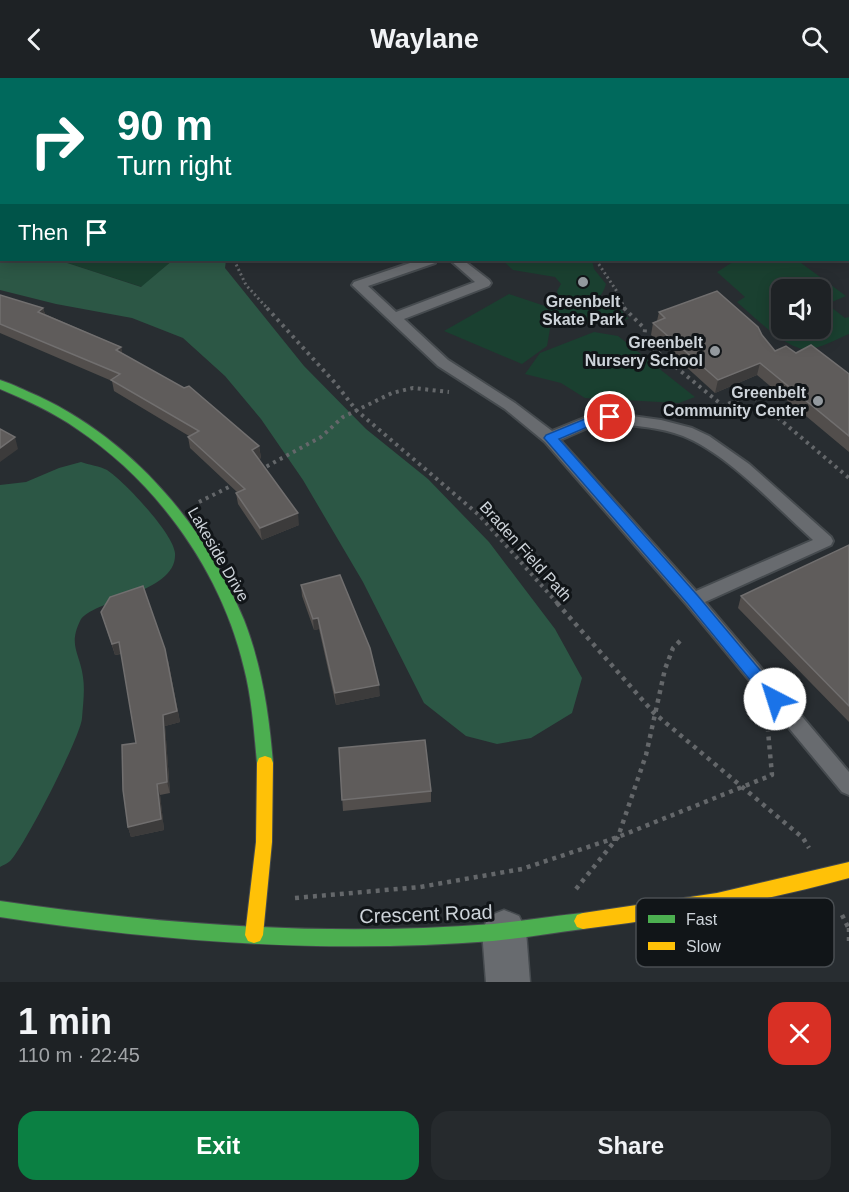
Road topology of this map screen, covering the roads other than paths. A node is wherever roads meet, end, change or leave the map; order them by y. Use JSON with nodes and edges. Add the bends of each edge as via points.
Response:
{"nodes":[{"id":1,"x":427,"y":261,"type":"edge"},
{"id":2,"x":457,"y":261,"type":"edge"},
{"id":3,"x":394,"y":318,"type":"junction"},
{"id":4,"x":0,"y":384,"type":"edge"},
{"id":5,"x":550,"y":438,"type":"junction"},
{"id":6,"x":693,"y":600,"type":"junction"},
{"id":7,"x":849,"y":786,"type":"edge"},
{"id":8,"x":849,"y":870,"type":"edge"},
{"id":9,"x":732,"y":898,"type":"edge"},
{"id":10,"x":0,"y":909,"type":"edge"},
{"id":11,"x":636,"y":914,"type":"edge"},
{"id":12,"x":504,"y":931,"type":"junction"},
{"id":13,"x":254,"y":935,"type":"junction"},
{"id":14,"x":508,"y":982,"type":"edge"}],
"edges":[{"from":1,"to":3,"type":"lane","via":[[358,285]]},
{"from":2,"to":3,"type":"lane","via":[[484,283]]},
{"from":3,"to":5,"type":"lane","via":[[443,363],[510,406]]},
{"from":4,"to":13,"type":"street","name":"Lakeside Drive","via":[[66,417],[123,457],[177,513],[225,591],[244,636],[257,686],[265,755],[265,833]]},
{"from":5,"to":6,"type":"lane"},
{"from":5,"to":6,"type":"lane","via":[[610,417],[687,432],[743,468],[825,541]]},
{"from":6,"to":7,"type":"lane"},
{"from":8,"to":9,"type":"street","name":"Crescent Road"},
{"from":10,"to":13,"type":"street","name":"Crescent Road","via":[[155,929]]},
{"from":11,"to":12,"type":"street","name":"Crescent Road"},
{"from":12,"to":13,"type":"street","name":"Crescent Road"},
{"from":12,"to":14,"type":"street"}]}
